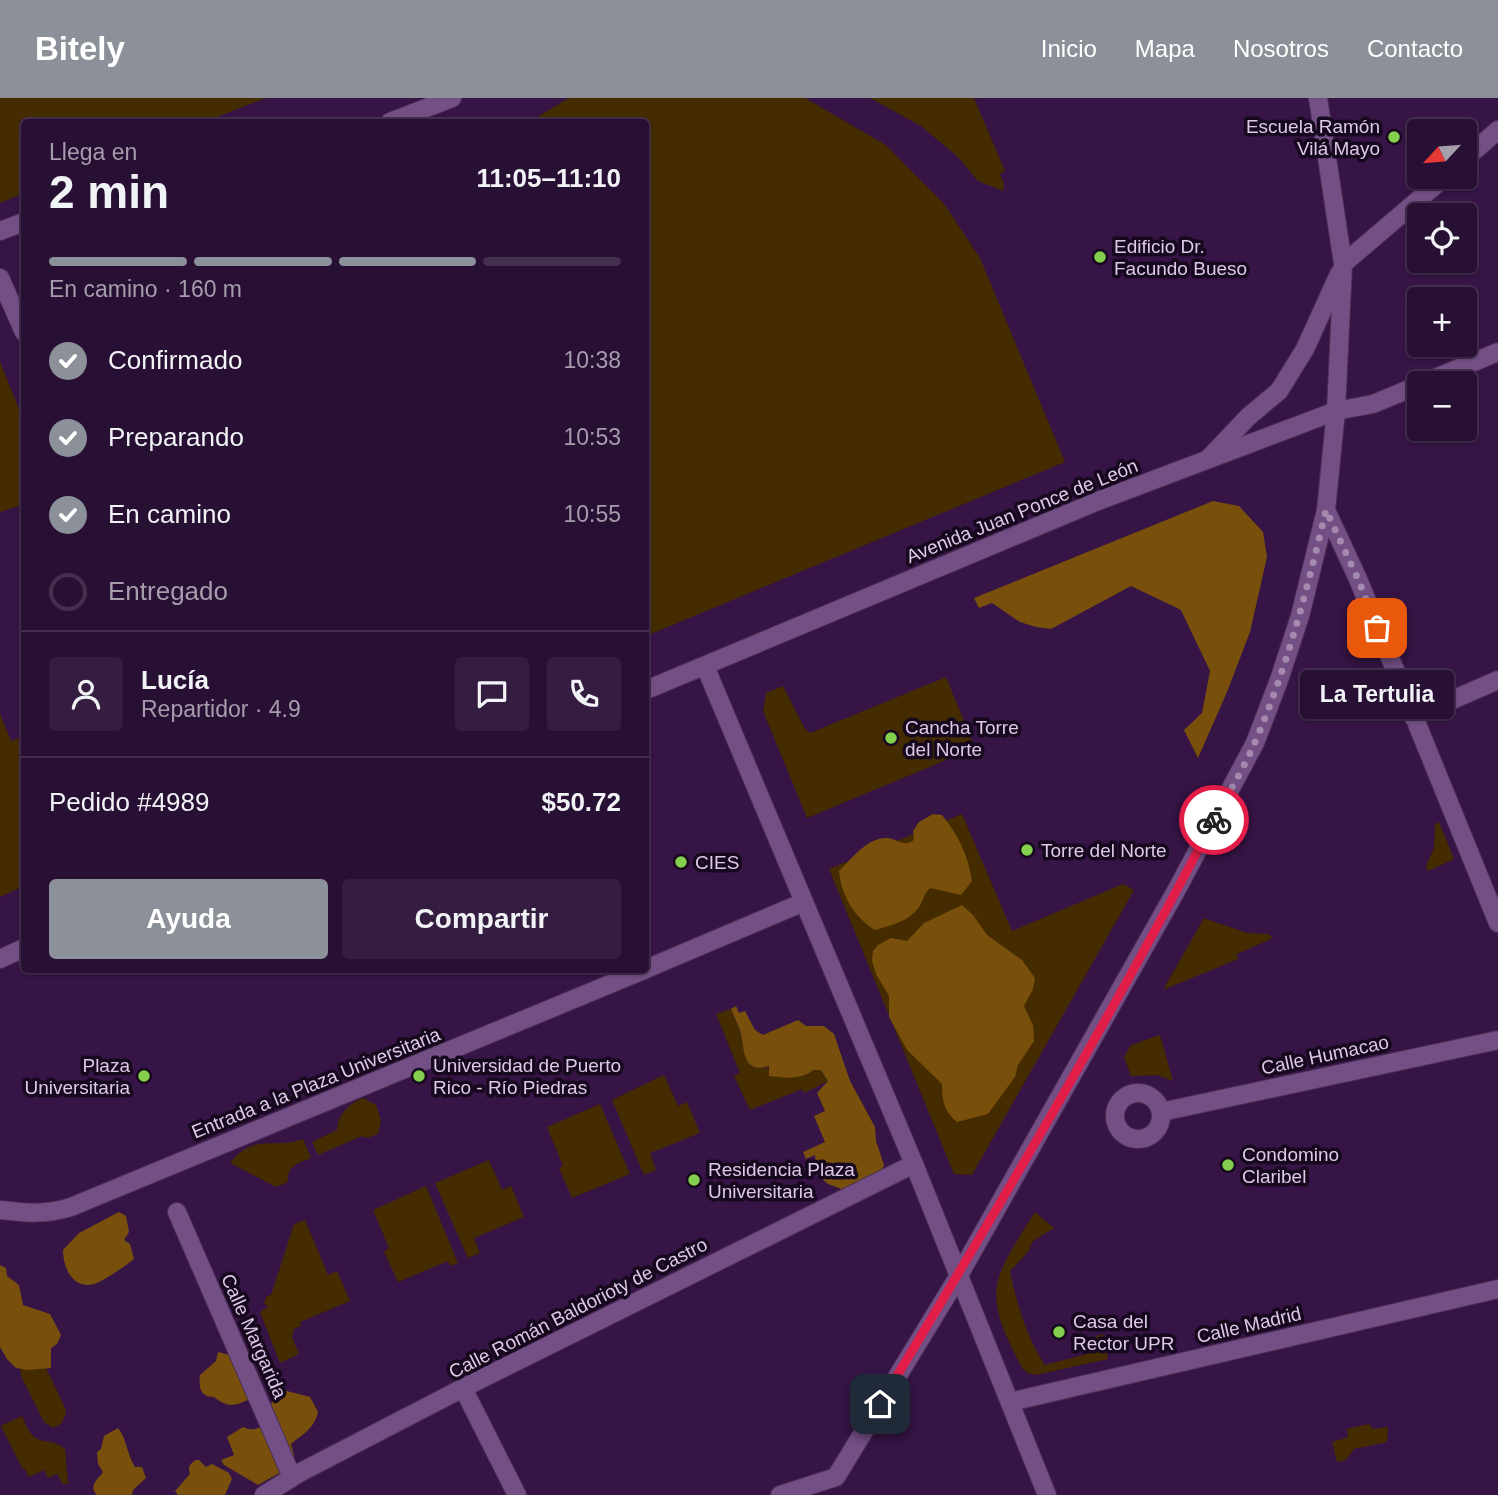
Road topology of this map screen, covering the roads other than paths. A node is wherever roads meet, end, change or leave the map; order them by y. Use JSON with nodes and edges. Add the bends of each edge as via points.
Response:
{"nodes":[{"id":1,"x":452,"y":98,"type":"edge"},
{"id":2,"x":1318,"y":98,"type":"edge"},
{"id":3,"x":398,"y":119,"type":"edge"},
{"id":4,"x":1498,"y":130,"type":"edge"},
{"id":5,"x":1477,"y":148,"type":"edge"},
{"id":6,"x":1431,"y":189,"type":"edge"},
{"id":7,"x":21,"y":223,"type":"edge"},
{"id":8,"x":0,"y":231,"type":"edge"},
{"id":9,"x":1343,"y":264,"type":"junction"},
{"id":10,"x":0,"y":278,"type":"edge"},
{"id":11,"x":21,"y":325,"type":"edge"},
{"id":12,"x":1498,"y":352,"type":"edge"},
{"id":13,"x":1452,"y":371,"type":"edge"},
{"id":14,"x":1407,"y":390,"type":"edge"},
{"id":15,"x":1336,"y":411,"type":"junction"},
{"id":16,"x":1207,"y":461,"type":"junction"},
{"id":17,"x":1326,"y":510,"type":"junction"},
{"id":18,"x":705,"y":666,"type":"junction"},
{"id":19,"x":1498,"y":680,"type":"edge"},
{"id":20,"x":649,"y":689,"type":"edge"},
{"id":21,"x":1413,"y":716,"type":"junction"},
{"id":22,"x":804,"y":902,"type":"junction"},
{"id":23,"x":1498,"y":923,"type":"edge"},
{"id":24,"x":21,"y":950,"type":"edge"},
{"id":25,"x":0,"y":960,"type":"edge"},
{"id":26,"x":649,"y":967,"type":"edge"},
{"id":27,"x":635,"y":973,"type":"edge"},
{"id":28,"x":1498,"y":1040,"type":"edge"},
{"id":29,"x":1161,"y":1112,"type":"dead end"},
{"id":30,"x":914,"y":1164,"type":"junction"},
{"id":31,"x":0,"y":1210,"type":"edge"},
{"id":32,"x":177,"y":1212,"type":"dead end"},
{"id":33,"x":958,"y":1277,"type":"junction"},
{"id":34,"x":1498,"y":1289,"type":"edge"},
{"id":35,"x":463,"y":1388,"type":"junction"},
{"id":36,"x":1010,"y":1402,"type":"junction"},
{"id":37,"x":836,"y":1477,"type":"junction"},
{"id":38,"x":292,"y":1478,"type":"junction"},
{"id":39,"x":264,"y":1495,"type":"edge"},
{"id":40,"x":517,"y":1495,"type":"edge"},
{"id":41,"x":780,"y":1495,"type":"edge"},
{"id":42,"x":828,"y":1495,"type":"edge"},
{"id":43,"x":1047,"y":1495,"type":"edge"}],
"edges":[{"from":1,"to":3,"type":"street"},
{"from":2,"to":9,"type":"street"},
{"from":4,"to":5,"type":"street"},
{"from":6,"to":9,"type":"street"},
{"from":7,"to":8,"type":"street"},
{"from":9,"to":15,"type":"street"},
{"from":9,"to":16,"type":"street","via":[[1305,349],[1279,391]]},
{"from":10,"to":11,"type":"street"},
{"from":12,"to":13,"type":"street","name":"Avenida Juan Ponce de León"},
{"from":14,"to":15,"type":"street","name":"Avenida Juan Ponce de León","via":[[1373,404]]},
{"from":15,"to":16,"type":"street","name":"Avenida Juan Ponce de León"},
{"from":15,"to":17,"type":"street"},
{"from":16,"to":18,"type":"street","name":"Avenida Juan Ponce de León","via":[[968,554]]},
{"from":17,"to":21,"type":"street"},
{"from":17,"to":33,"type":"street","via":[[1300,616],[1255,743]]},
{"from":18,"to":20,"type":"street","name":"Avenida Juan Ponce de León"},
{"from":18,"to":22,"type":"street"},
{"from":19,"to":21,"type":"street"},
{"from":21,"to":23,"type":"street"},
{"from":22,"to":26,"type":"street","name":"Entrada a la Plaza Universitaria"},
{"from":22,"to":30,"type":"street"},
{"from":24,"to":25,"type":"street"},
{"from":27,"to":31,"type":"street","name":"Entrada a la Plaza Universitaria","via":[[71,1207],[36,1214]]},
{"from":28,"to":29,"type":"street","name":"Calle Humacao"},
{"from":30,"to":33,"type":"street"},
{"from":30,"to":35,"type":"street","name":"Calle Román Baldorioty de Castro"},
{"from":32,"to":38,"type":"street","name":"Calle Margarida"},
{"from":33,"to":36,"type":"street"},
{"from":33,"to":37,"type":"street"},
{"from":34,"to":36,"type":"street","name":"Calle Madrid"},
{"from":35,"to":38,"type":"street","name":"Calle Román Baldorioty de Castro"},
{"from":35,"to":40,"type":"street"},
{"from":36,"to":43,"type":"street"},
{"from":37,"to":41,"type":"street"},
{"from":37,"to":42,"type":"street"},
{"from":38,"to":39,"type":"street","name":"Calle Román Baldorioty de Castro"}]}
